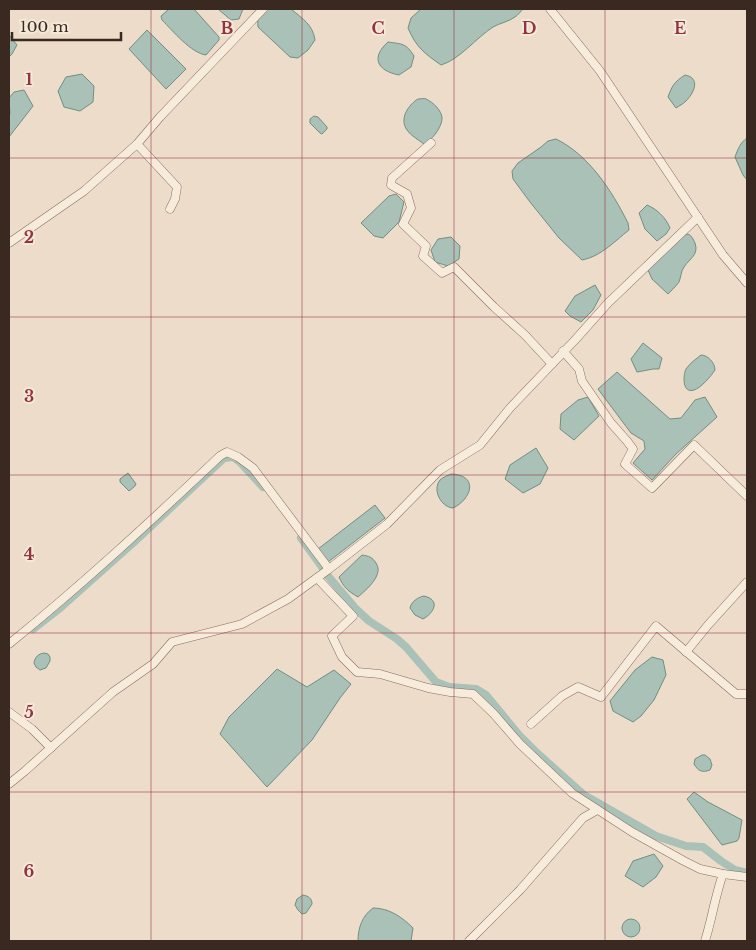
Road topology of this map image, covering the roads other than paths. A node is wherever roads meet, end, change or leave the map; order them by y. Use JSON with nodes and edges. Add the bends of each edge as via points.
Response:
{"nodes":[{"id":1,"x":263,"y":9,"type":"edge"},
{"id":2,"x":550,"y":9,"type":"edge"},
{"id":3,"x":431,"y":143,"type":"dead end"},
{"id":4,"x":137,"y":144,"type":"junction"},
{"id":5,"x":170,"y":209,"type":"dead end"},
{"id":6,"x":698,"y":217,"type":"junction"},
{"id":7,"x":9,"y":242,"type":"edge"},
{"id":8,"x":747,"y":283,"type":"edge"},
{"id":9,"x":564,"y":351,"type":"junction"},
{"id":10,"x":552,"y":364,"type":"junction"},
{"id":11,"x":747,"y":496,"type":"edge"},
{"id":12,"x":329,"y":569,"type":"junction"},
{"id":13,"x":317,"y":578,"type":"junction"},
{"id":14,"x":747,"y":582,"type":"edge"},
{"id":15,"x":9,"y":644,"type":"edge"},
{"id":16,"x":686,"y":652,"type":"junction"},
{"id":17,"x":747,"y":694,"type":"edge"},
{"id":18,"x":9,"y":712,"type":"edge"},
{"id":19,"x":531,"y":724,"type":"dead end"},
{"id":20,"x":50,"y":748,"type":"junction"},
{"id":21,"x":9,"y":784,"type":"edge"},
{"id":22,"x":597,"y":810,"type":"junction"},
{"id":23,"x":723,"y":874,"type":"junction"},
{"id":24,"x":747,"y":877,"type":"edge"},
{"id":25,"x":469,"y":941,"type":"edge"},
{"id":26,"x":704,"y":941,"type":"edge"}],
"edges":[{"from":1,"to":4,"type":"street"},
{"from":2,"to":6,"type":"street","via":[[600,71]]},
{"from":3,"to":10,"type":"street","via":[[392,178],[391,185],[407,194],[411,208],[402,224],[426,246],[423,256],[442,273],[454,267]]},
{"from":4,"to":5,"type":"street","via":[[177,187]]},
{"from":4,"to":7,"type":"street","via":[[84,192]]},
{"from":6,"to":8,"type":"street","via":[[723,255]]},
{"from":6,"to":9,"type":"street","via":[[608,303]]},
{"from":9,"to":10,"type":"street"},
{"from":9,"to":11,"type":"street","via":[[632,449],[625,464],[652,488],[694,445]]},
{"from":10,"to":12,"type":"street","via":[[480,445],[440,470],[387,524]]},
{"from":12,"to":13,"type":"street"},
{"from":12,"to":15,"type":"street","via":[[253,468],[227,452]]},
{"from":13,"to":20,"type":"street","via":[[242,624],[172,642],[153,664],[113,692]]},
{"from":13,"to":22,"type":"street","via":[[353,616],[332,636],[342,658],[357,672],[473,694],[572,793]]},
{"from":14,"to":16,"type":"street"},
{"from":16,"to":17,"type":"street","via":[[736,694]]},
{"from":16,"to":19,"type":"street","via":[[656,626],[601,697],[578,687],[562,696]]},
{"from":18,"to":20,"type":"street"},
{"from":20,"to":21,"type":"street"},
{"from":22,"to":23,"type":"street","via":[[684,861],[700,869]]},
{"from":22,"to":25,"type":"street","via":[[583,818],[520,890]]},
{"from":23,"to":24,"type":"street"},
{"from":23,"to":26,"type":"street"}]}
